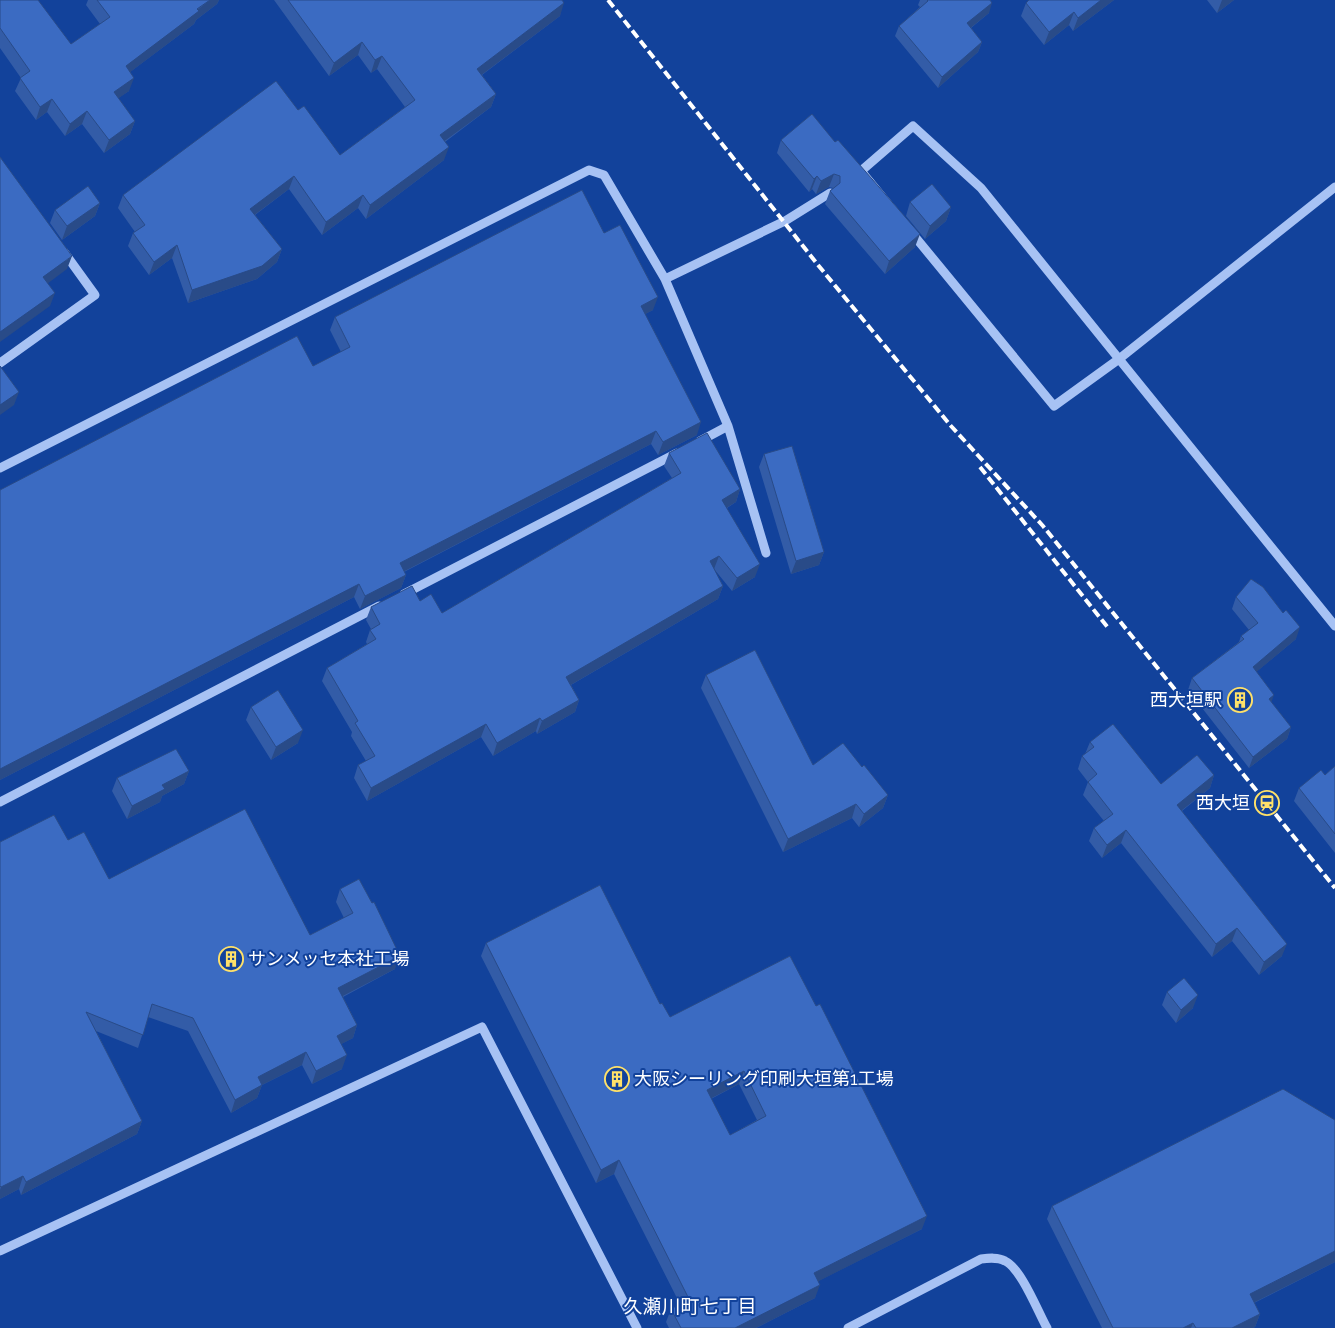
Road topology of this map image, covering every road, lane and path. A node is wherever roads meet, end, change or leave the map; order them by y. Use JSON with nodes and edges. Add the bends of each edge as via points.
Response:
{"nodes":[{"id":1,"x":1335,"y":187,"type":"edge"},
{"id":2,"x":830,"y":193,"type":"edge"},
{"id":3,"x":56,"y":241,"type":"edge"},
{"id":4,"x":665,"y":280,"type":"junction"},
{"id":5,"x":1119,"y":359,"type":"junction"},
{"id":6,"x":0,"y":363,"type":"edge"},
{"id":7,"x":728,"y":426,"type":"junction"},
{"id":8,"x":693,"y":444,"type":"edge"},
{"id":9,"x":684,"y":449,"type":"edge"},
{"id":10,"x":0,"y":468,"type":"edge"},
{"id":11,"x":766,"y":553,"type":"dead end"},
{"id":12,"x":1335,"y":626,"type":"edge"},
{"id":13,"x":0,"y":802,"type":"edge"},
{"id":14,"x":0,"y":1251,"type":"edge"},
{"id":15,"x":637,"y":1328,"type":"edge"},
{"id":16,"x":848,"y":1328,"type":"edge"},
{"id":17,"x":1047,"y":1328,"type":"edge"}],
"edges":[{"from":1,"to":5,"type":"street"},
{"from":2,"to":4,"type":"street","via":[[785,221]]},
{"from":3,"to":6,"type":"street","via":[[95,295]]},
{"from":4,"to":7,"type":"street"},
{"from":4,"to":10,"type":"street","via":[[604,175],[589,170]]},
{"from":5,"to":5,"type":"street","via":[[982,188],[913,126],[857,174],[1054,406]]},
{"from":5,"to":12,"type":"street"},
{"from":7,"to":8,"type":"street"},
{"from":7,"to":11,"type":"street"},
{"from":9,"to":13,"type":"street"},
{"from":14,"to":15,"type":"street","via":[[482,1027]]},
{"from":16,"to":17,"type":"street","via":[[981,1259],[992,1258],[1006,1261],[1018,1273]]}]}
